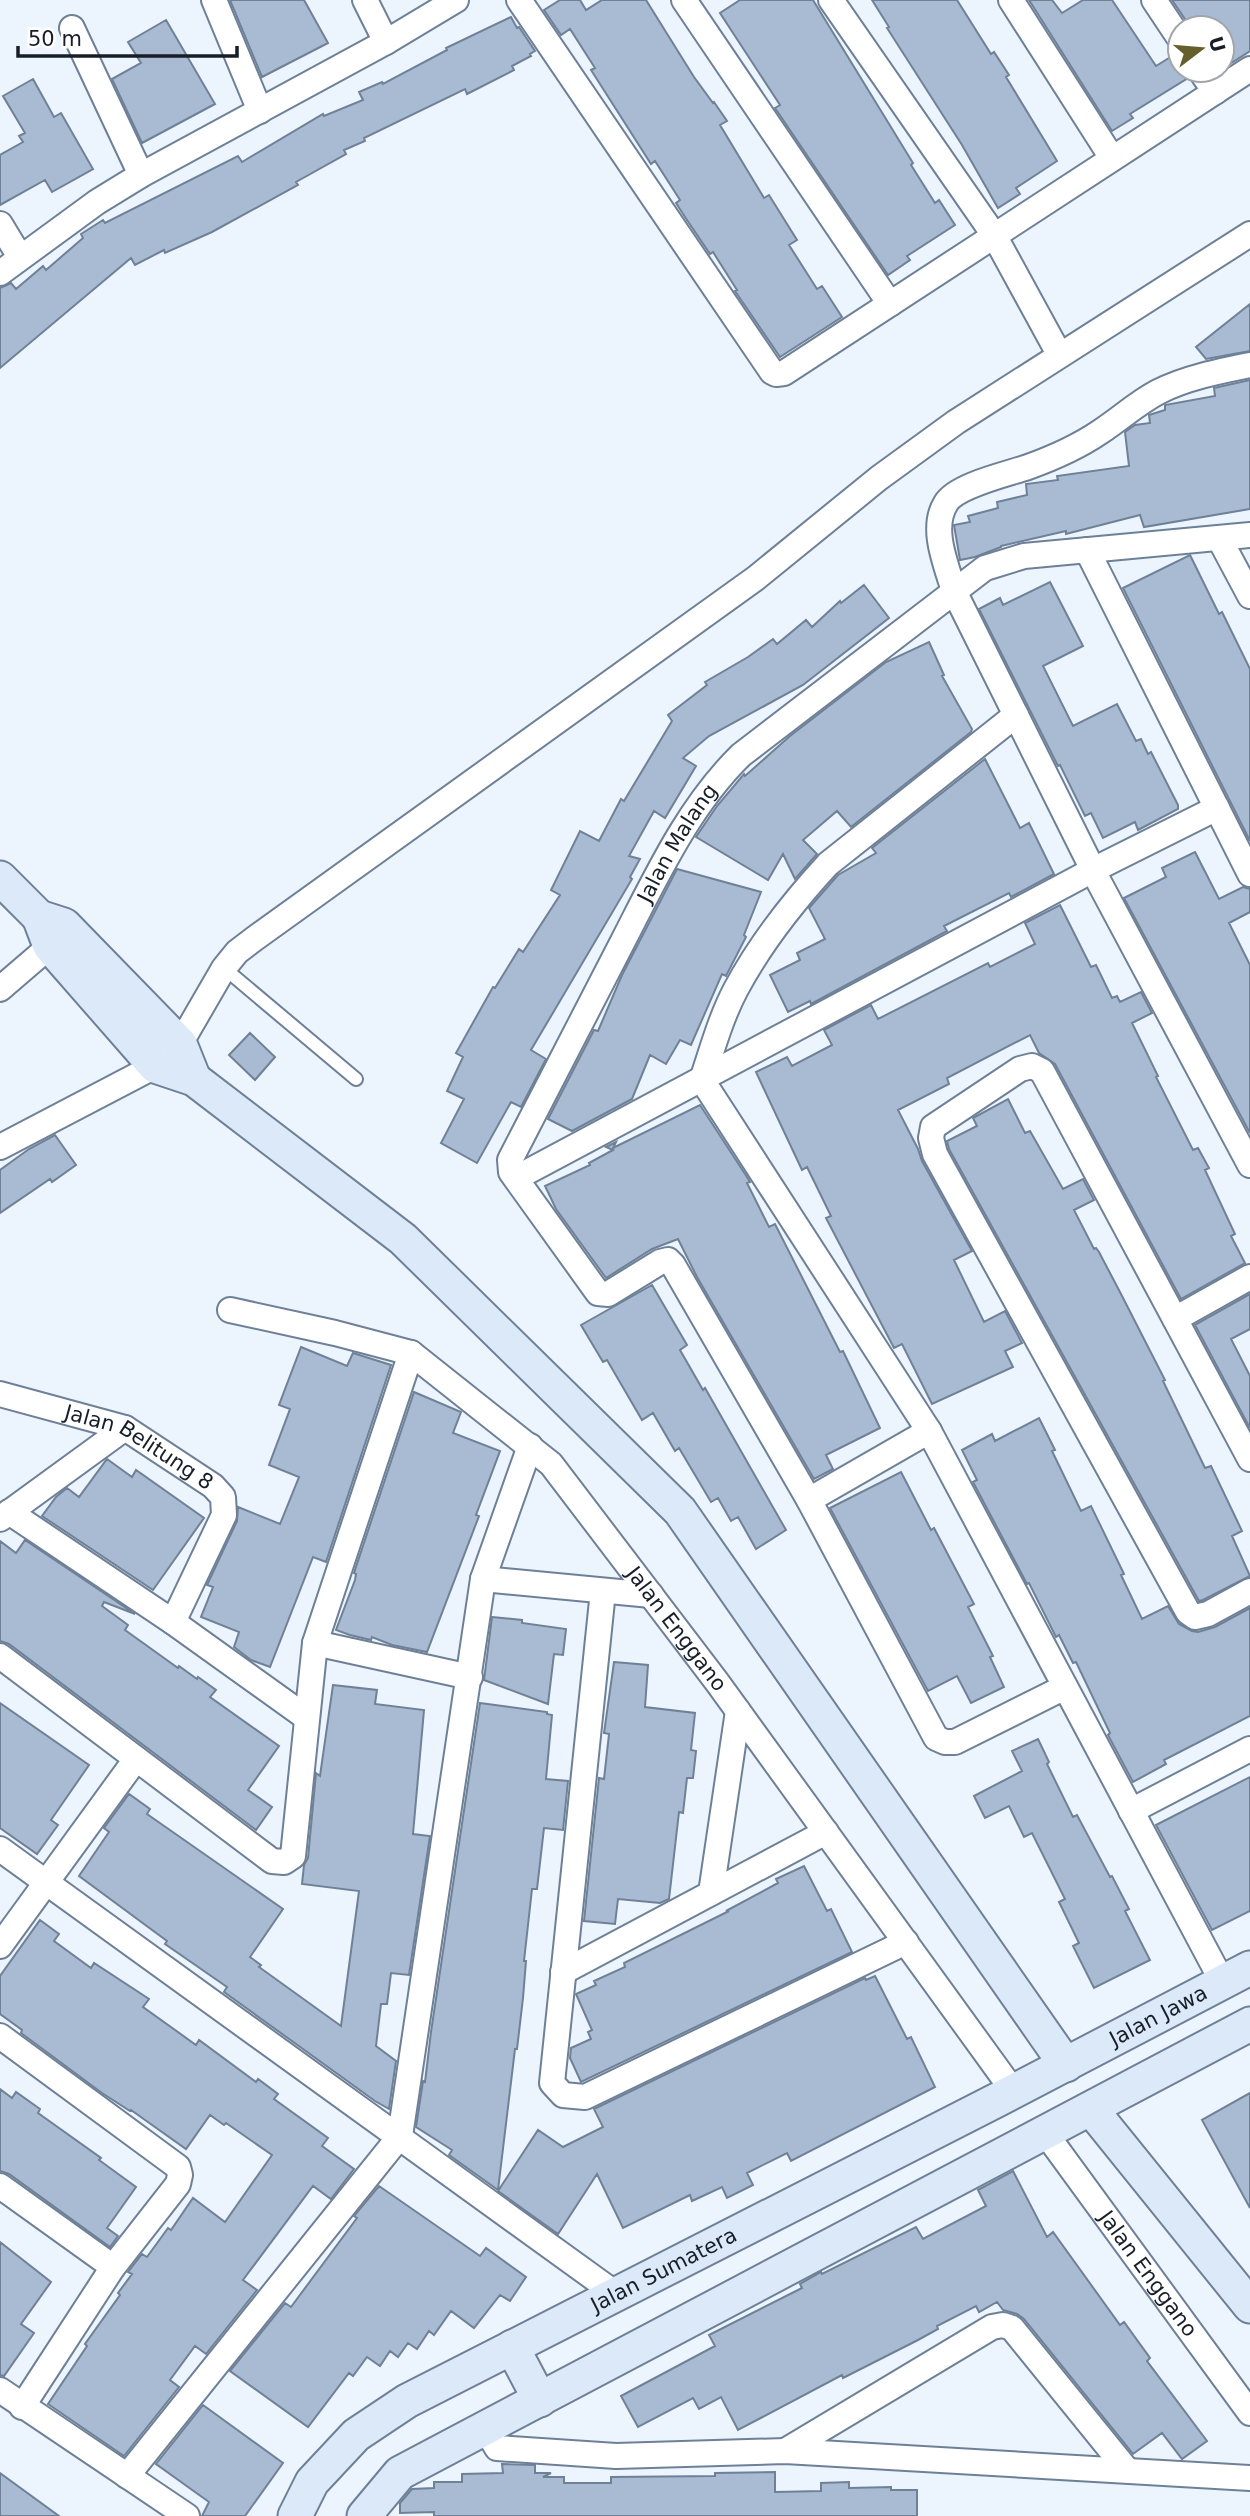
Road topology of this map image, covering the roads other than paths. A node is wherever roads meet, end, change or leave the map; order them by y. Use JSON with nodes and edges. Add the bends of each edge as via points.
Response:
{"nodes":[{"id":1,"x":214,"y":0,"type":"edge"},
{"id":2,"x":365,"y":0,"type":"edge"},
{"id":3,"x":456,"y":0,"type":"edge"},
{"id":4,"x":519,"y":0,"type":"edge"},
{"id":5,"x":684,"y":0,"type":"edge"},
{"id":6,"x":831,"y":0,"type":"edge"},
{"id":7,"x":1011,"y":0,"type":"edge"},
{"id":8,"x":1154,"y":0,"type":"edge"},
{"id":9,"x":1166,"y":18,"type":"edge"},
{"id":10,"x":72,"y":28,"type":"dead end"},
{"id":11,"x":386,"y":42,"type":"junction"},
{"id":12,"x":1250,"y":69,"type":"edge"},
{"id":13,"x":1210,"y":84,"type":"edge"},
{"id":14,"x":1215,"y":92,"type":"junction"},
{"id":15,"x":260,"y":111,"type":"junction"},
{"id":16,"x":1112,"y":158,"type":"junction"},
{"id":17,"x":141,"y":175,"type":"junction"},
{"id":18,"x":0,"y":224,"type":"edge"},
{"id":19,"x":1250,"y":234,"type":"edge"},
{"id":20,"x":994,"y":235,"type":"junction"},
{"id":21,"x":20,"y":257,"type":"junction"},
{"id":22,"x":0,"y":273,"type":"edge"},
{"id":23,"x":890,"y":304,"type":"junction"},
{"id":24,"x":1059,"y":354,"type":"junction"},
{"id":25,"x":1250,"y":365,"type":"edge"},
{"id":26,"x":1250,"y":535,"type":"edge"},
{"id":27,"x":1219,"y":538,"type":"junction"},
{"id":28,"x":1087,"y":550,"type":"junction"},
{"id":29,"x":954,"y":591,"type":"junction"},
{"id":30,"x":1250,"y":596,"type":"edge"},
{"id":31,"x":1016,"y":715,"type":"junction"},
{"id":32,"x":1217,"y":808,"type":"junction"},
{"id":33,"x":1093,"y":870,"type":"junction"},
{"id":34,"x":1250,"y":874,"type":"edge"},
{"id":35,"x":0,"y":878,"type":"edge"},
{"id":36,"x":51,"y":929,"type":"junction"},
{"id":37,"x":224,"y":968,"type":"junction"},
{"id":38,"x":0,"y":989,"type":"edge"},
{"id":39,"x":722,"y":1020,"type":"junction"},
{"id":40,"x":180,"y":1044,"type":"junction"},
{"id":41,"x":756,"y":1049,"type":"junction"},
{"id":42,"x":155,"y":1066,"type":"junction"},
{"id":43,"x":194,"y":1079,"type":"junction"},
{"id":44,"x":355,"y":1079,"type":"dead end"},
{"id":45,"x":702,"y":1080,"type":"junction"},
{"id":46,"x":0,"y":1147,"type":"edge"},
{"id":47,"x":1250,"y":1165,"type":"edge"},
{"id":48,"x":516,"y":1178,"type":"junction"},
{"id":49,"x":1250,"y":1277,"type":"edge"},
{"id":50,"x":230,"y":1310,"type":"dead end"},
{"id":51,"x":1175,"y":1319,"type":"junction"},
{"id":52,"x":411,"y":1353,"type":"junction"},
{"id":53,"x":0,"y":1394,"type":"edge"},
{"id":54,"x":125,"y":1428,"type":"junction"},
{"id":55,"x":929,"y":1431,"type":"junction"},
{"id":56,"x":530,"y":1446,"type":"junction"},
{"id":57,"x":1250,"y":1459,"type":"edge"},
{"id":58,"x":809,"y":1500,"type":"junction"},
{"id":59,"x":4,"y":1516,"type":"edge"},
{"id":60,"x":483,"y":1579,"type":"junction"},
{"id":61,"x":603,"y":1591,"type":"junction"},
{"id":62,"x":1250,"y":1591,"type":"edge"},
{"id":63,"x":651,"y":1595,"type":"junction"},
{"id":64,"x":173,"y":1622,"type":"junction"},
{"id":65,"x":315,"y":1643,"type":"junction"},
{"id":66,"x":0,"y":1656,"type":"edge"},
{"id":67,"x":470,"y":1677,"type":"junction"},
{"id":68,"x":1065,"y":1687,"type":"junction"},
{"id":69,"x":738,"y":1711,"type":"junction"},
{"id":70,"x":307,"y":1718,"type":"junction"},
{"id":71,"x":1250,"y":1749,"type":"edge"},
{"id":72,"x":136,"y":1759,"type":"junction"},
{"id":73,"x":1131,"y":1811,"type":"junction"},
{"id":74,"x":826,"y":1832,"type":"junction"},
{"id":75,"x":0,"y":1849,"type":"edge"},
{"id":76,"x":46,"y":1882,"type":"junction"},
{"id":77,"x":711,"y":1894,"type":"junction"},
{"id":78,"x":905,"y":1942,"type":"junction"},
{"id":79,"x":0,"y":1946,"type":"edge"},
{"id":80,"x":563,"y":1972,"type":"junction"},
{"id":81,"x":1236,"y":1975,"type":"edge"},
{"id":82,"x":1250,"y":2024,"type":"edge"},
{"id":83,"x":0,"y":2036,"type":"edge"},
{"id":84,"x":1066,"y":2064,"type":"junction"},
{"id":85,"x":1014,"y":2092,"type":"junction"},
{"id":86,"x":1091,"y":2109,"type":"junction"},
{"id":87,"x":1046,"y":2134,"type":"junction"},
{"id":88,"x":400,"y":2136,"type":"junction"},
{"id":89,"x":0,"y":2186,"type":"edge"},
{"id":90,"x":113,"y":2267,"type":"junction"},
{"id":91,"x":617,"y":2294,"type":"junction"},
{"id":92,"x":1250,"y":2306,"type":"edge"},
{"id":93,"x":512,"y":2347,"type":"junction"},
{"id":94,"x":0,"y":2390,"type":"edge"},
{"id":95,"x":540,"y":2400,"type":"junction"},
{"id":96,"x":22,"y":2407,"type":"junction"},
{"id":97,"x":1250,"y":2413,"type":"edge"},
{"id":98,"x":485,"y":2428,"type":"junction"},
{"id":99,"x":785,"y":2451,"type":"junction"},
{"id":100,"x":1127,"y":2470,"type":"junction"},
{"id":101,"x":127,"y":2476,"type":"junction"},
{"id":102,"x":1250,"y":2477,"type":"edge"},
{"id":103,"x":187,"y":2516,"type":"edge"},
{"id":104,"x":295,"y":2516,"type":"edge"},
{"id":105,"x":364,"y":2516,"type":"edge"}],
"edges":[{"from":1,"to":15,"type":"street"},
{"from":2,"to":11,"type":"street"},
{"from":3,"to":11,"type":"street"},
{"from":4,"to":23,"type":"street","via":[[772,372],[784,373]]},
{"from":5,"to":23,"type":"street"},
{"from":6,"to":20,"type":"street"},
{"from":7,"to":16,"type":"street"},
{"from":8,"to":9,"type":"street"},
{"from":10,"to":17,"type":"street"},
{"from":11,"to":15,"type":"street"},
{"from":12,"to":14,"type":"street"},
{"from":13,"to":14,"type":"street"},
{"from":14,"to":16,"type":"street"},
{"from":15,"to":17,"type":"street"},
{"from":16,"to":20,"type":"street"},
{"from":17,"to":21,"type":"street"},
{"from":18,"to":21,"type":"street"},
{"from":19,"to":24,"type":"street"},
{"from":20,"to":23,"type":"street"},
{"from":20,"to":24,"type":"street"},
{"from":21,"to":22,"type":"street"},
{"from":24,"to":37,"type":"street","via":[[879,478],[756,578],[254,939]]},
{"from":25,"to":29,"type":"street","via":[[1158,392],[1071,449],[961,489],[948,499],[940,529]]},
{"from":26,"to":27,"type":"street","name":"Jalan Malang"},
{"from":27,"to":28,"type":"street","name":"Jalan Malang"},
{"from":27,"to":30,"type":"street"},
{"from":28,"to":29,"type":"street","name":"Jalan Malang","via":[[1024,556],[985,568]]},
{"from":28,"to":32,"type":"street"},
{"from":29,"to":31,"type":"street"},
{"from":29,"to":48,"type":"street","name":"Jalan Malang","via":[[741,755],[699,803],[659,871],[510,1160]]},
{"from":31,"to":33,"type":"street"},
{"from":31,"to":39,"type":"street","via":[[828,864],[804,889],[749,967]]},
{"from":32,"to":33,"type":"street"},
{"from":32,"to":34,"type":"street"},
{"from":33,"to":41,"type":"street"},
{"from":33,"to":47,"type":"street"},
{"from":35,"to":36,"type":"main road"},
{"from":36,"to":38,"type":"street"},
{"from":36,"to":40,"type":"main road"},
{"from":36,"to":42,"type":"main road"},
{"from":37,"to":40,"type":"street"},
{"from":37,"to":44,"type":"lane"},
{"from":39,"to":41,"type":"street"},
{"from":39,"to":45,"type":"street"},
{"from":40,"to":42,"type":"street"},
{"from":40,"to":43,"type":"main road"},
{"from":41,"to":45,"type":"street"},
{"from":42,"to":43,"type":"main road"},
{"from":42,"to":46,"type":"street"},
{"from":43,"to":84,"type":"main road","via":[[403,1239],[680,1511]]},
{"from":45,"to":48,"type":"street"},
{"from":45,"to":55,"type":"street"},
{"from":48,"to":58,"type":"street","via":[[598,1293],[608,1294],[660,1262],[668,1260],[673,1265]]},
{"from":49,"to":51,"type":"street"},
{"from":50,"to":52,"type":"street","name":"Jalan Enggano"},
{"from":51,"to":57,"type":"street"},
{"from":51,"to":62,"type":"street","via":[[1042,1071],[1032,1066],[1020,1069],[933,1127],[935,1154],[1188,1612],[1208,1614]]},
{"from":52,"to":56,"type":"street","name":"Jalan Enggano"},
{"from":52,"to":65,"type":"street"},
{"from":53,"to":54,"type":"street","name":"Jalan Belitung 8"},
{"from":54,"to":59,"type":"street"},
{"from":54,"to":64,"type":"street","name":"Jalan Belitung 8","via":[[214,1486],[223,1497],[224,1515]]},
{"from":55,"to":58,"type":"street"},
{"from":55,"to":68,"type":"street"},
{"from":56,"to":60,"type":"street"},
{"from":56,"to":63,"type":"street","name":"Jalan Enggano","via":[[551,1464]]},
{"from":58,"to":68,"type":"street","via":[[936,1738],[955,1742]]},
{"from":59,"to":64,"type":"street"},
{"from":60,"to":61,"type":"street"},
{"from":60,"to":67,"type":"street"},
{"from":61,"to":63,"type":"street"},
{"from":61,"to":80,"type":"street"},
{"from":63,"to":69,"type":"street","name":"Jalan Enggano"},
{"from":64,"to":70,"type":"street"},
{"from":65,"to":67,"type":"street"},
{"from":65,"to":70,"type":"street"},
{"from":66,"to":72,"type":"street"},
{"from":67,"to":88,"type":"street"},
{"from":68,"to":73,"type":"street"},
{"from":69,"to":74,"type":"street","name":"Jalan Enggano"},
{"from":69,"to":77,"type":"street"},
{"from":70,"to":72,"type":"street","via":[[293,1856],[284,1862],[272,1861]]},
{"from":71,"to":73,"type":"street"},
{"from":72,"to":76,"type":"street"},
{"from":73,"to":81,"type":"street"},
{"from":74,"to":77,"type":"street"},
{"from":74,"to":78,"type":"street","name":"Jalan Enggano"},
{"from":75,"to":76,"type":"street"},
{"from":76,"to":79,"type":"street"},
{"from":76,"to":88,"type":"street"},
{"from":77,"to":80,"type":"street"},
{"from":78,"to":80,"type":"street","via":[[584,2097],[563,2095],[552,2082]]},
{"from":78,"to":85,"type":"street","name":"Jalan Enggano"},
{"from":81,"to":84,"type":"main road","name":"Jalan Jawa"},
{"from":82,"to":86,"type":"main road"},
{"from":83,"to":90,"type":"street","via":[[177,2167],[178,2184]]},
{"from":84,"to":85,"type":"main road","name":"Jalan Sumatera"},
{"from":85,"to":91,"type":"main road","name":"Jalan Sumatera"},
{"from":86,"to":87,"type":"main road"},
{"from":86,"to":92,"type":"main road"},
{"from":87,"to":95,"type":"main road"},
{"from":87,"to":97,"type":"street","name":"Jalan Enggano"},
{"from":88,"to":91,"type":"street"},
{"from":88,"to":101,"type":"street"},
{"from":89,"to":90,"type":"street"},
{"from":90,"to":96,"type":"street"},
{"from":91,"to":93,"type":"main road","name":"Jalan Sumatera"},
{"from":93,"to":95,"type":"main road"},
{"from":93,"to":104,"type":"main road","name":"Jalan Sumatera","via":[[407,2401],[356,2435],[312,2482]]},
{"from":94,"to":96,"type":"street"},
{"from":95,"to":98,"type":"main road"},
{"from":96,"to":101,"type":"street"},
{"from":98,"to":99,"type":"street","via":[[498,2448],[616,2456]]},
{"from":98,"to":105,"type":"main road","via":[[400,2473]]},
{"from":99,"to":100,"type":"street"},
{"from":99,"to":100,"type":"street","via":[[992,2327],[1003,2325],[1012,2328]]},
{"from":100,"to":102,"type":"street"},
{"from":101,"to":103,"type":"street"}]}
